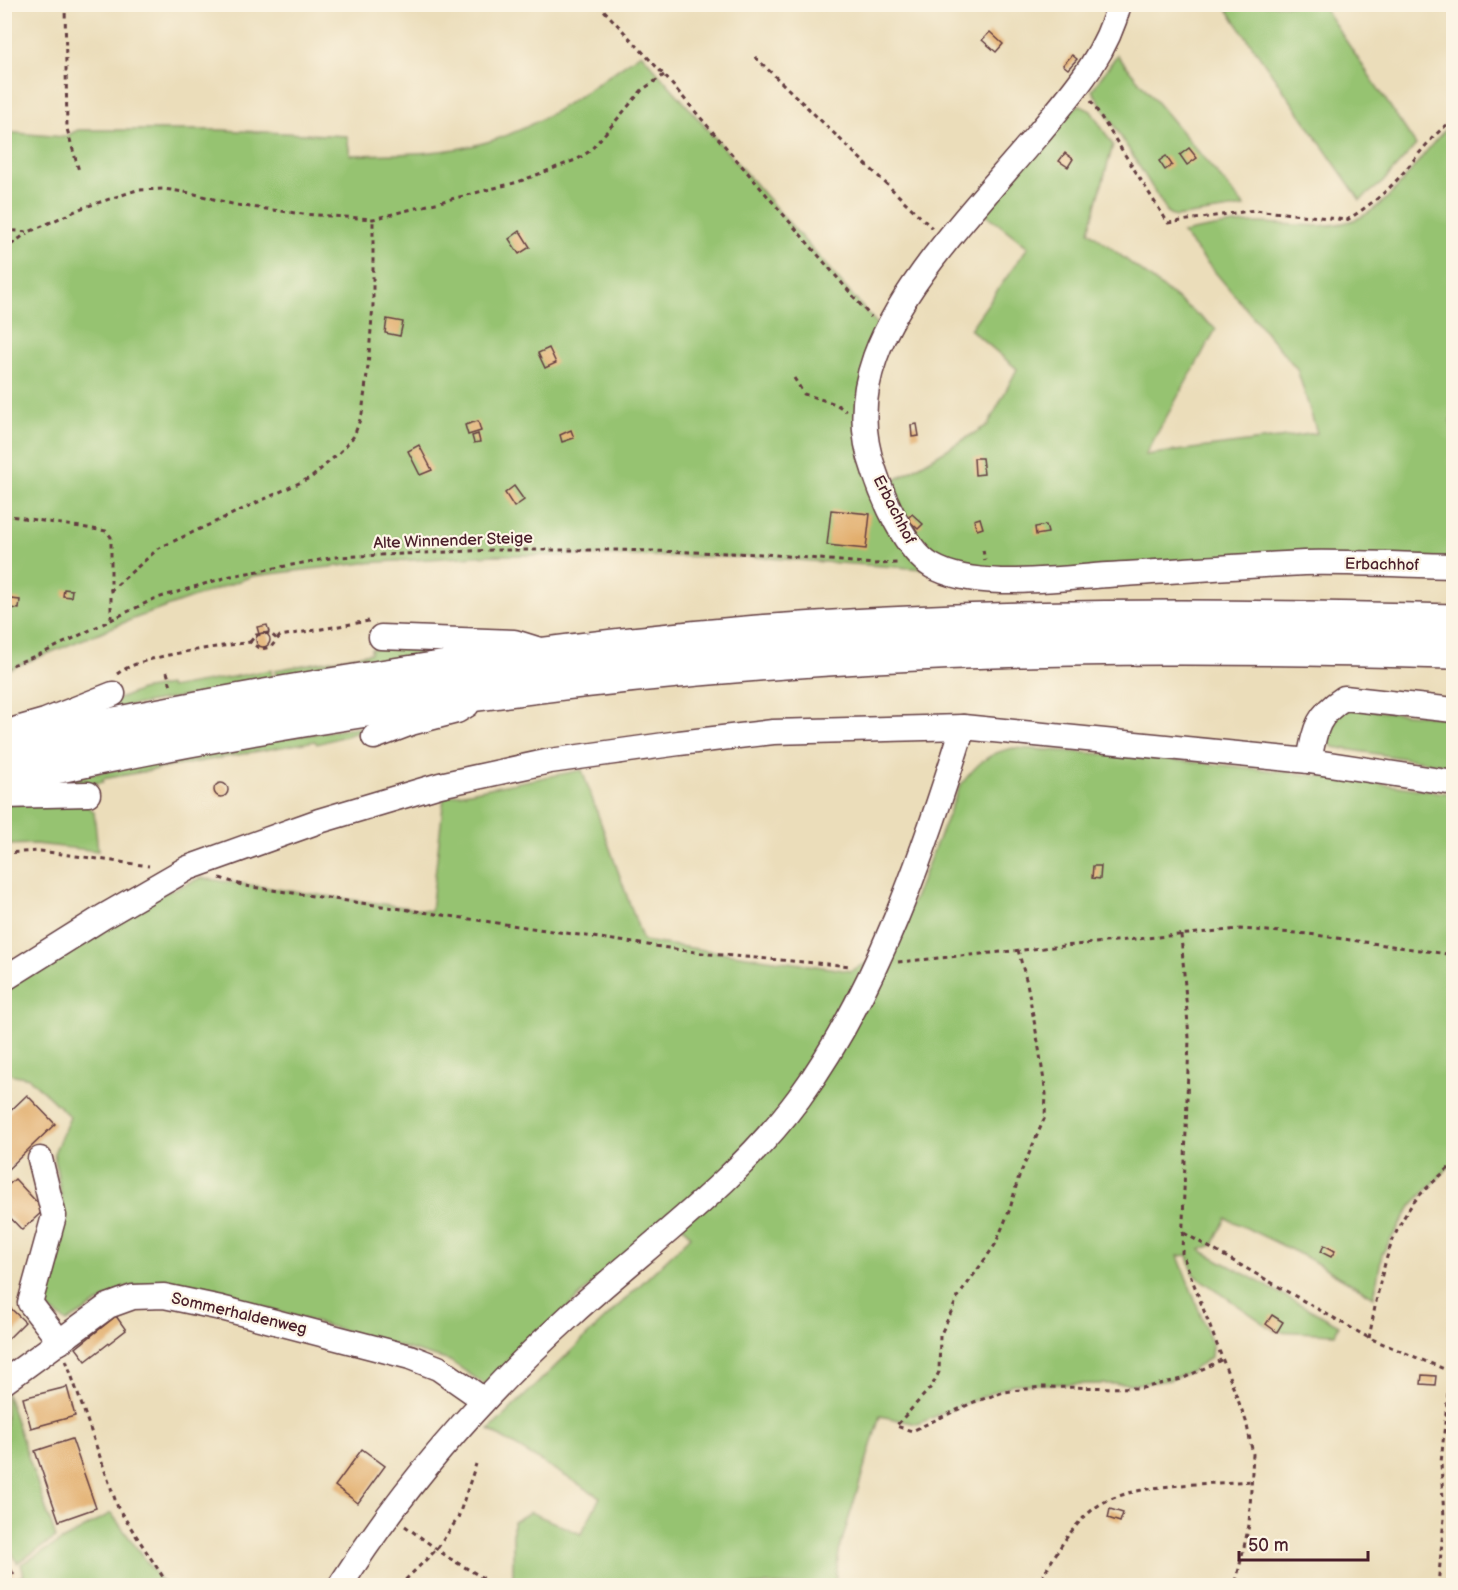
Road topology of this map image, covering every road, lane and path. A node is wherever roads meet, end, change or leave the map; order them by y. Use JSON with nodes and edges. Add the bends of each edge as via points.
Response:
{"nodes":[{"id":1,"x":65,"y":4,"type":"edge"},
{"id":2,"x":598,"y":4,"type":"edge"},
{"id":3,"x":1119,"y":4,"type":"edge"},
{"id":4,"x":755,"y":57,"type":"dead end"},
{"id":5,"x":664,"y":75,"type":"junction"},
{"id":6,"x":1080,"y":84,"type":"junction"},
{"id":7,"x":1454,"y":120,"type":"edge"},
{"id":8,"x":79,"y":171,"type":"dead end"},
{"id":9,"x":373,"y":219,"type":"junction"},
{"id":10,"x":4,"y":230,"type":"edge"},
{"id":11,"x":29,"y":232,"type":"junction"},
{"id":12,"x":946,"y":242,"type":"junction"},
{"id":13,"x":4,"y":250,"type":"edge"},
{"id":14,"x":884,"y":332,"type":"junction"},
{"id":15,"x":794,"y":378,"type":"dead end"},
{"id":16,"x":864,"y":425,"type":"junction"},
{"id":17,"x":4,"y":515,"type":"edge"},
{"id":18,"x":921,"y":558,"type":"junction"},
{"id":19,"x":1454,"y":566,"type":"edge"},
{"id":20,"x":110,"y":591,"type":"junction"},
{"id":21,"x":111,"y":618,"type":"junction"},
{"id":22,"x":1454,"y":621,"type":"edge"},
{"id":23,"x":378,"y":629,"type":"joint"},
{"id":24,"x":278,"y":640,"type":"junction"},
{"id":25,"x":250,"y":642,"type":"junction"},
{"id":26,"x":1454,"y":652,"type":"edge"},
{"id":27,"x":551,"y":653,"type":"junction"},
{"id":28,"x":4,"y":668,"type":"edge"},
{"id":29,"x":115,"y":685,"type":"joint"},
{"id":30,"x":490,"y":692,"type":"junction"},
{"id":31,"x":1454,"y":710,"type":"edge"},
{"id":32,"x":963,"y":728,"type":"junction"},
{"id":33,"x":374,"y":737,"type":"dead end"},
{"id":34,"x":4,"y":740,"type":"edge"},
{"id":35,"x":4,"y":747,"type":"edge"},
{"id":36,"x":1309,"y":761,"type":"junction"},
{"id":37,"x":4,"y":778,"type":"edge"},
{"id":38,"x":1454,"y":783,"type":"edge"},
{"id":39,"x":88,"y":794,"type":"dead end"},
{"id":40,"x":4,"y":796,"type":"edge"},
{"id":41,"x":4,"y":853,"type":"edge"},
{"id":42,"x":189,"y":868,"type":"junction"},
{"id":43,"x":1181,"y":934,"type":"junction"},
{"id":44,"x":1018,"y":950,"type":"junction"},
{"id":45,"x":1454,"y":955,"type":"edge"},
{"id":46,"x":875,"y":964,"type":"junction"},
{"id":47,"x":4,"y":979,"type":"edge"},
{"id":48,"x":40,"y":1159,"type":"dead end"},
{"id":49,"x":1454,"y":1163,"type":"edge"},
{"id":50,"x":1184,"y":1233,"type":"junction"},
{"id":51,"x":1369,"y":1338,"type":"junction"},
{"id":52,"x":60,"y":1342,"type":"junction"},
{"id":53,"x":1223,"y":1359,"type":"junction"},
{"id":54,"x":1452,"y":1372,"type":"edge"},
{"id":55,"x":4,"y":1382,"type":"edge"},
{"id":56,"x":484,"y":1400,"type":"junction"},
{"id":57,"x":476,"y":1464,"type":"dead end"},
{"id":58,"x":1252,"y":1481,"type":"junction"},
{"id":59,"x":389,"y":1516,"type":"junction"},
{"id":60,"x":437,"y":1549,"type":"junction"},
{"id":61,"x":170,"y":1586,"type":"edge"},
{"id":62,"x":340,"y":1586,"type":"edge"},
{"id":63,"x":399,"y":1586,"type":"edge"},
{"id":64,"x":496,"y":1586,"type":"edge"},
{"id":65,"x":1037,"y":1586,"type":"edge"},
{"id":66,"x":1235,"y":1586,"type":"edge"},
{"id":67,"x":1438,"y":1586,"type":"edge"}],
"edges":[{"from":1,"to":8,"type":"path","via":[[67,129]]},
{"from":2,"to":5,"type":"path"},
{"from":3,"to":6,"type":"street","name":"Erbachhof","via":[[1105,44]]},
{"from":4,"to":12,"type":"path"},
{"from":5,"to":9,"type":"path","via":[[633,99],[590,151],[578,159],[518,182]]},
{"from":5,"to":14,"type":"path"},
{"from":6,"to":7,"type":"path","via":[[1168,223],[1256,210],[1347,220],[1372,204],[1420,150]]},
{"from":6,"to":12,"type":"street","name":"Erbachhof"},
{"from":9,"to":11,"type":"path","via":[[236,205],[164,189],[137,190],[82,208]]},
{"from":9,"to":20,"type":"path","via":[[374,305],[369,366],[362,414],[354,436],[312,477],[159,548]]},
{"from":10,"to":11,"type":"path"},
{"from":11,"to":13,"type":"path"},
{"from":12,"to":14,"type":"street","name":"Erbachhof"},
{"from":14,"to":16,"type":"street","name":"Erbachhof","via":[[866,392]]},
{"from":15,"to":16,"type":"path","via":[[804,394],[836,404]]},
{"from":16,"to":18,"type":"street","name":"Erbachhof","via":[[863,435],[880,489]]},
{"from":17,"to":20,"type":"path","via":[[106,531],[111,537]]},
{"from":18,"to":19,"type":"street","name":"Erbachhof","via":[[949,574],[1007,582],[1307,563]]},
{"from":18,"to":21,"type":"path","name":"Alte Winnender Steige","via":[[908,563],[874,564],[765,554],[515,550],[336,556],[231,576],[154,598]]},
{"from":20,"to":21,"type":"path"},
{"from":21,"to":28,"type":"path","name":"Alte Winnender Steige"},
{"from":22,"to":27,"type":"highway","via":[[1202,618],[935,622],[759,632]]},
{"from":23,"to":24,"type":"path","via":[[375,620],[280,636]]},
{"from":23,"to":27,"type":"street","via":[[514,642]]},
{"from":24,"to":25,"type":"path","via":[[272,647],[260,649]]},
{"from":24,"to":25,"type":"path","via":[[270,633],[256,635]]},
{"from":25,"to":29,"type":"path","via":[[157,659],[116,673]]},
{"from":26,"to":30,"type":"highway","via":[[1063,649],[877,656],[664,672]]},
{"from":27,"to":35,"type":"highway","via":[[257,696]]},
{"from":29,"to":34,"type":"street","via":[[45,721],[17,729]]},
{"from":30,"to":33,"type":"street","via":[[457,711]]},
{"from":30,"to":37,"type":"highway","via":[[266,726]]},
{"from":31,"to":36,"type":"street","via":[[1344,698],[1330,707],[1317,724]]},
{"from":32,"to":36,"type":"street"},
{"from":32,"to":42,"type":"street","via":[[773,732],[550,761],[440,785],[319,820]]},
{"from":32,"to":46,"type":"street","via":[[935,818]]},
{"from":36,"to":38,"type":"street"},
{"from":39,"to":40,"type":"street"},
{"from":41,"to":42,"type":"path","via":[[39,851]]},
{"from":42,"to":46,"type":"path","via":[[245,886],[709,954],[851,966]]},
{"from":42,"to":47,"type":"street"},
{"from":43,"to":44,"type":"path"},
{"from":43,"to":45,"type":"path","via":[[1240,929],[1309,934]]},
{"from":43,"to":50,"type":"path","via":[[1189,1038]]},
{"from":44,"to":46,"type":"path"},
{"from":44,"to":53,"type":"path","via":[[1038,1042],[1046,1094],[1045,1117],[995,1245],[958,1297],[940,1336],[939,1372],[932,1386],[896,1426],[912,1431],[1004,1392],[1041,1387],[1142,1388],[1182,1379]]},
{"from":46,"to":56,"type":"street","via":[[824,1062],[756,1150],[572,1314]]},
{"from":48,"to":52,"type":"street","via":[[54,1216],[30,1303]]},
{"from":49,"to":51,"type":"path","via":[[1412,1205],[1398,1229],[1385,1257]]},
{"from":50,"to":51,"type":"path"},
{"from":50,"to":53,"type":"path","via":[[1182,1253]]},
{"from":51,"to":54,"type":"path"},
{"from":52,"to":55,"type":"street","name":"Sommerhaldenweg"},
{"from":52,"to":56,"type":"street","name":"Sommerhaldenweg","via":[[108,1306],[133,1297],[164,1296],[410,1357],[438,1368]]},
{"from":52,"to":61,"type":"path","via":[[118,1508]]},
{"from":53,"to":58,"type":"path","via":[[1246,1421],[1253,1454]]},
{"from":54,"to":67,"type":"path","via":[[1441,1463],[1444,1518]]},
{"from":56,"to":59,"type":"street"},
{"from":57,"to":60,"type":"path","via":[[458,1518]]},
{"from":58,"to":65,"type":"path","via":[[1152,1489],[1117,1496],[1092,1509],[1068,1535]]},
{"from":58,"to":66,"type":"path","via":[[1249,1525]]},
{"from":59,"to":60,"type":"path"},
{"from":59,"to":62,"type":"street"},
{"from":60,"to":63,"type":"path"},
{"from":60,"to":64,"type":"path"}]}
